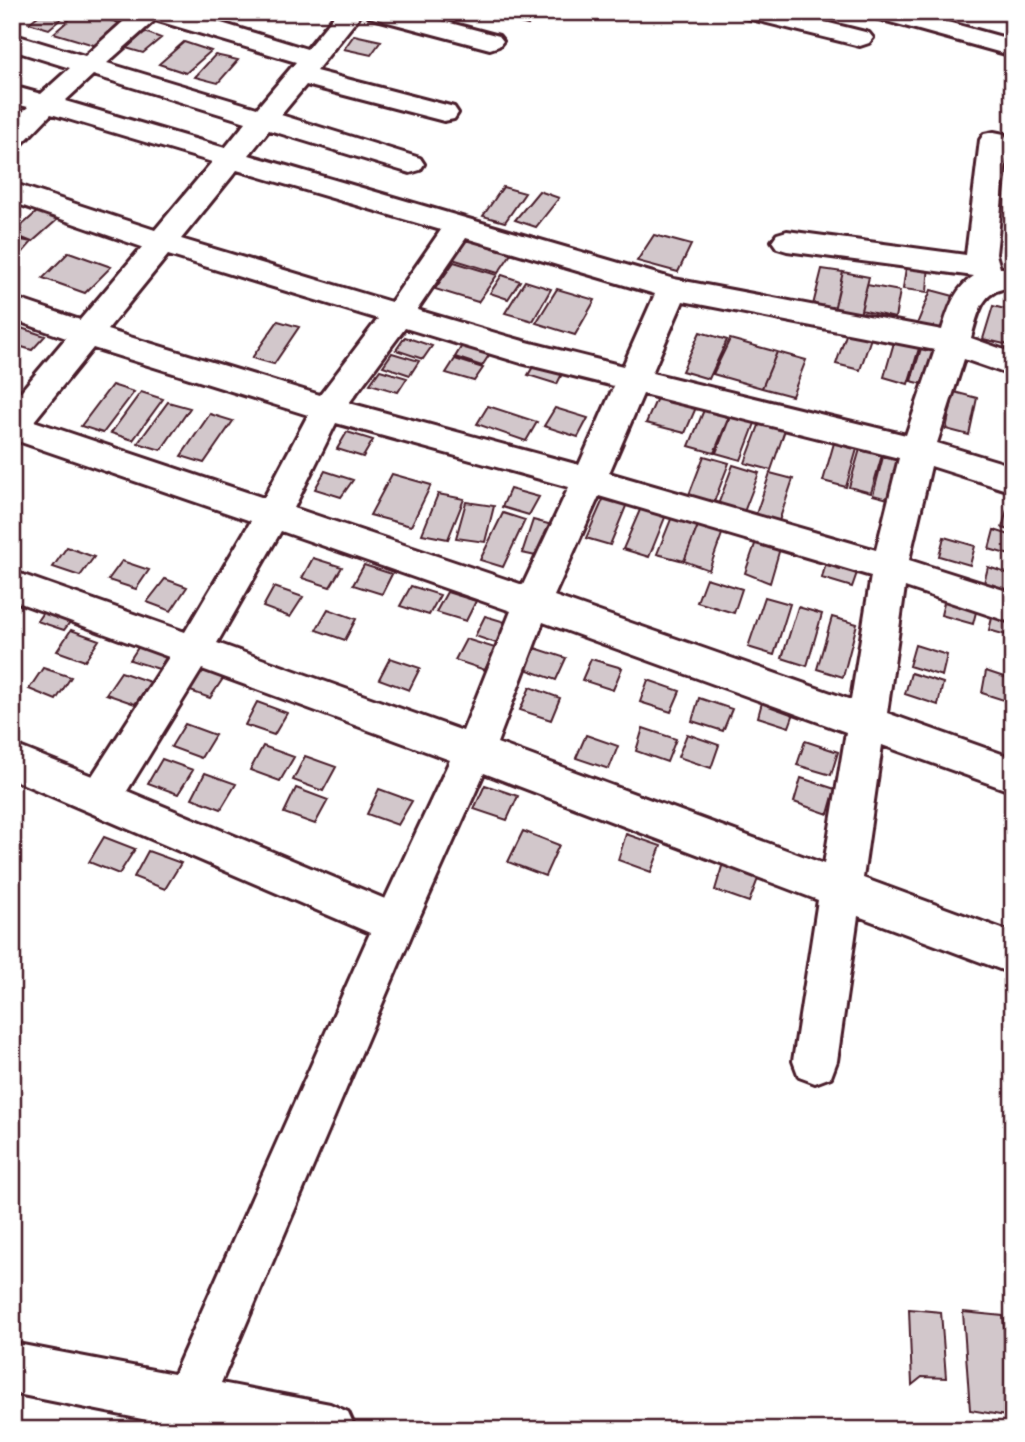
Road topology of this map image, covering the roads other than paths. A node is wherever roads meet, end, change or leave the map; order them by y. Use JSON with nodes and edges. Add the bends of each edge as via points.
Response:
{"nodes":[{"id":1,"x":149,"y":12,"type":"edge"},
{"id":2,"x":157,"y":12,"type":"edge"},
{"id":3,"x":351,"y":12,"type":"edge"},
{"id":4,"x":378,"y":12,"type":"edge"},
{"id":5,"x":752,"y":12,"type":"edge"},
{"id":6,"x":881,"y":12,"type":"edge"},
{"id":7,"x":860,"y":38,"type":"dead end"},
{"id":8,"x":490,"y":41,"type":"dead end"},
{"id":9,"x":12,"y":42,"type":"edge"},
{"id":10,"x":1013,"y":48,"type":"edge"},
{"id":11,"x":90,"y":65,"type":"junction"},
{"id":12,"x":306,"y":67,"type":"junction"},
{"id":13,"x":12,"y":94,"type":"edge"},
{"id":14,"x":46,"y":104,"type":"junction"},
{"id":15,"x":444,"y":113,"type":"dead end"},
{"id":16,"x":263,"y":120,"type":"junction"},
{"id":17,"x":12,"y":138,"type":"edge"},
{"id":18,"x":994,"y":140,"type":"dead end"},
{"id":19,"x":229,"y":160,"type":"junction"},
{"id":20,"x":410,"y":164,"type":"dead end"},
{"id":21,"x":12,"y":192,"type":"edge"},
{"id":22,"x":459,"y":226,"type":"junction"},
{"id":23,"x":787,"y":242,"type":"dead end"},
{"id":24,"x":162,"y":243,"type":"junction"},
{"id":25,"x":996,"y":275,"type":"edge"},
{"id":26,"x":673,"y":289,"type":"junction"},
{"id":27,"x":12,"y":307,"type":"edge"},
{"id":28,"x":397,"y":316,"type":"junction"},
{"id":29,"x":84,"y":335,"type":"junction"},
{"id":30,"x":953,"y":343,"type":"junction"},
{"id":31,"x":1013,"y":365,"type":"edge"},
{"id":32,"x":634,"y":379,"type":"junction"},
{"id":33,"x":327,"y":409,"type":"junction"},
{"id":34,"x":12,"y":425,"type":"edge"},
{"id":35,"x":918,"y":450,"type":"junction"},
{"id":36,"x":1013,"y":479,"type":"edge"},
{"id":37,"x":589,"y":480,"type":"junction"},
{"id":38,"x":274,"y":513,"type":"junction"},
{"id":39,"x":890,"y":567,"type":"junction"},
{"id":40,"x":12,"y":585,"type":"edge"},
{"id":41,"x":532,"y":603,"type":"junction"},
{"id":42,"x":1013,"y":608,"type":"edge"},
{"id":43,"x":193,"y":652,"type":"junction"},
{"id":44,"x":864,"y":723,"type":"junction"},
{"id":45,"x":474,"y":752,"type":"junction"},
{"id":46,"x":12,"y":761,"type":"edge"},
{"id":47,"x":1013,"y":775,"type":"edge"},
{"id":48,"x":99,"y":800,"type":"junction"},
{"id":49,"x":839,"y":890,"type":"junction"},
{"id":50,"x":395,"y":923,"type":"junction"},
{"id":51,"x":1013,"y":954,"type":"edge"},
{"id":52,"x":815,"y":1061,"type":"dead end"},
{"id":53,"x":12,"y":1368,"type":"edge"},
{"id":54,"x":181,"y":1415,"type":"edge"},
{"id":55,"x":330,"y":1430,"type":"edge"}],
"edges":[{"from":1,"to":11,"type":"street"},
{"from":2,"to":12,"type":"street"},
{"from":3,"to":12,"type":"street"},
{"from":4,"to":8,"type":"street"},
{"from":5,"to":7,"type":"street"},
{"from":6,"to":10,"type":"street"},
{"from":9,"to":11,"type":"street"},
{"from":11,"to":14,"type":"street"},
{"from":11,"to":16,"type":"street"},
{"from":12,"to":15,"type":"street"},
{"from":12,"to":16,"type":"street"},
{"from":13,"to":14,"type":"street"},
{"from":14,"to":17,"type":"street"},
{"from":14,"to":19,"type":"street"},
{"from":16,"to":19,"type":"street"},
{"from":16,"to":20,"type":"street"},
{"from":18,"to":25,"type":"street","via":[[981,254]]},
{"from":19,"to":22,"type":"street"},
{"from":19,"to":24,"type":"street"},
{"from":21,"to":24,"type":"street"},
{"from":22,"to":26,"type":"street"},
{"from":22,"to":28,"type":"street"},
{"from":23,"to":25,"type":"street"},
{"from":24,"to":28,"type":"street"},
{"from":24,"to":29,"type":"street"},
{"from":25,"to":30,"type":"street","via":[[979,284],[968,298]]},
{"from":26,"to":30,"type":"street"},
{"from":26,"to":32,"type":"street"},
{"from":27,"to":29,"type":"street"},
{"from":28,"to":32,"type":"street"},
{"from":28,"to":33,"type":"street"},
{"from":29,"to":33,"type":"street"},
{"from":29,"to":34,"type":"street"},
{"from":30,"to":31,"type":"street"},
{"from":30,"to":35,"type":"street"},
{"from":32,"to":35,"type":"street"},
{"from":32,"to":37,"type":"street"},
{"from":33,"to":37,"type":"street"},
{"from":33,"to":38,"type":"street"},
{"from":34,"to":38,"type":"street"},
{"from":35,"to":36,"type":"street"},
{"from":35,"to":39,"type":"street"},
{"from":37,"to":39,"type":"street"},
{"from":37,"to":41,"type":"street"},
{"from":38,"to":41,"type":"street"},
{"from":38,"to":43,"type":"street"},
{"from":39,"to":42,"type":"street"},
{"from":39,"to":44,"type":"street"},
{"from":40,"to":43,"type":"street"},
{"from":41,"to":44,"type":"street"},
{"from":41,"to":45,"type":"street"},
{"from":43,"to":45,"type":"street"},
{"from":43,"to":48,"type":"street"},
{"from":44,"to":47,"type":"street"},
{"from":44,"to":49,"type":"street"},
{"from":45,"to":49,"type":"street"},
{"from":45,"to":50,"type":"street"},
{"from":46,"to":48,"type":"street"},
{"from":48,"to":50,"type":"street"},
{"from":49,"to":51,"type":"street"},
{"from":49,"to":52,"type":"street"},
{"from":50,"to":54,"type":"street"},
{"from":53,"to":54,"type":"street"},
{"from":54,"to":55,"type":"street"}]}
